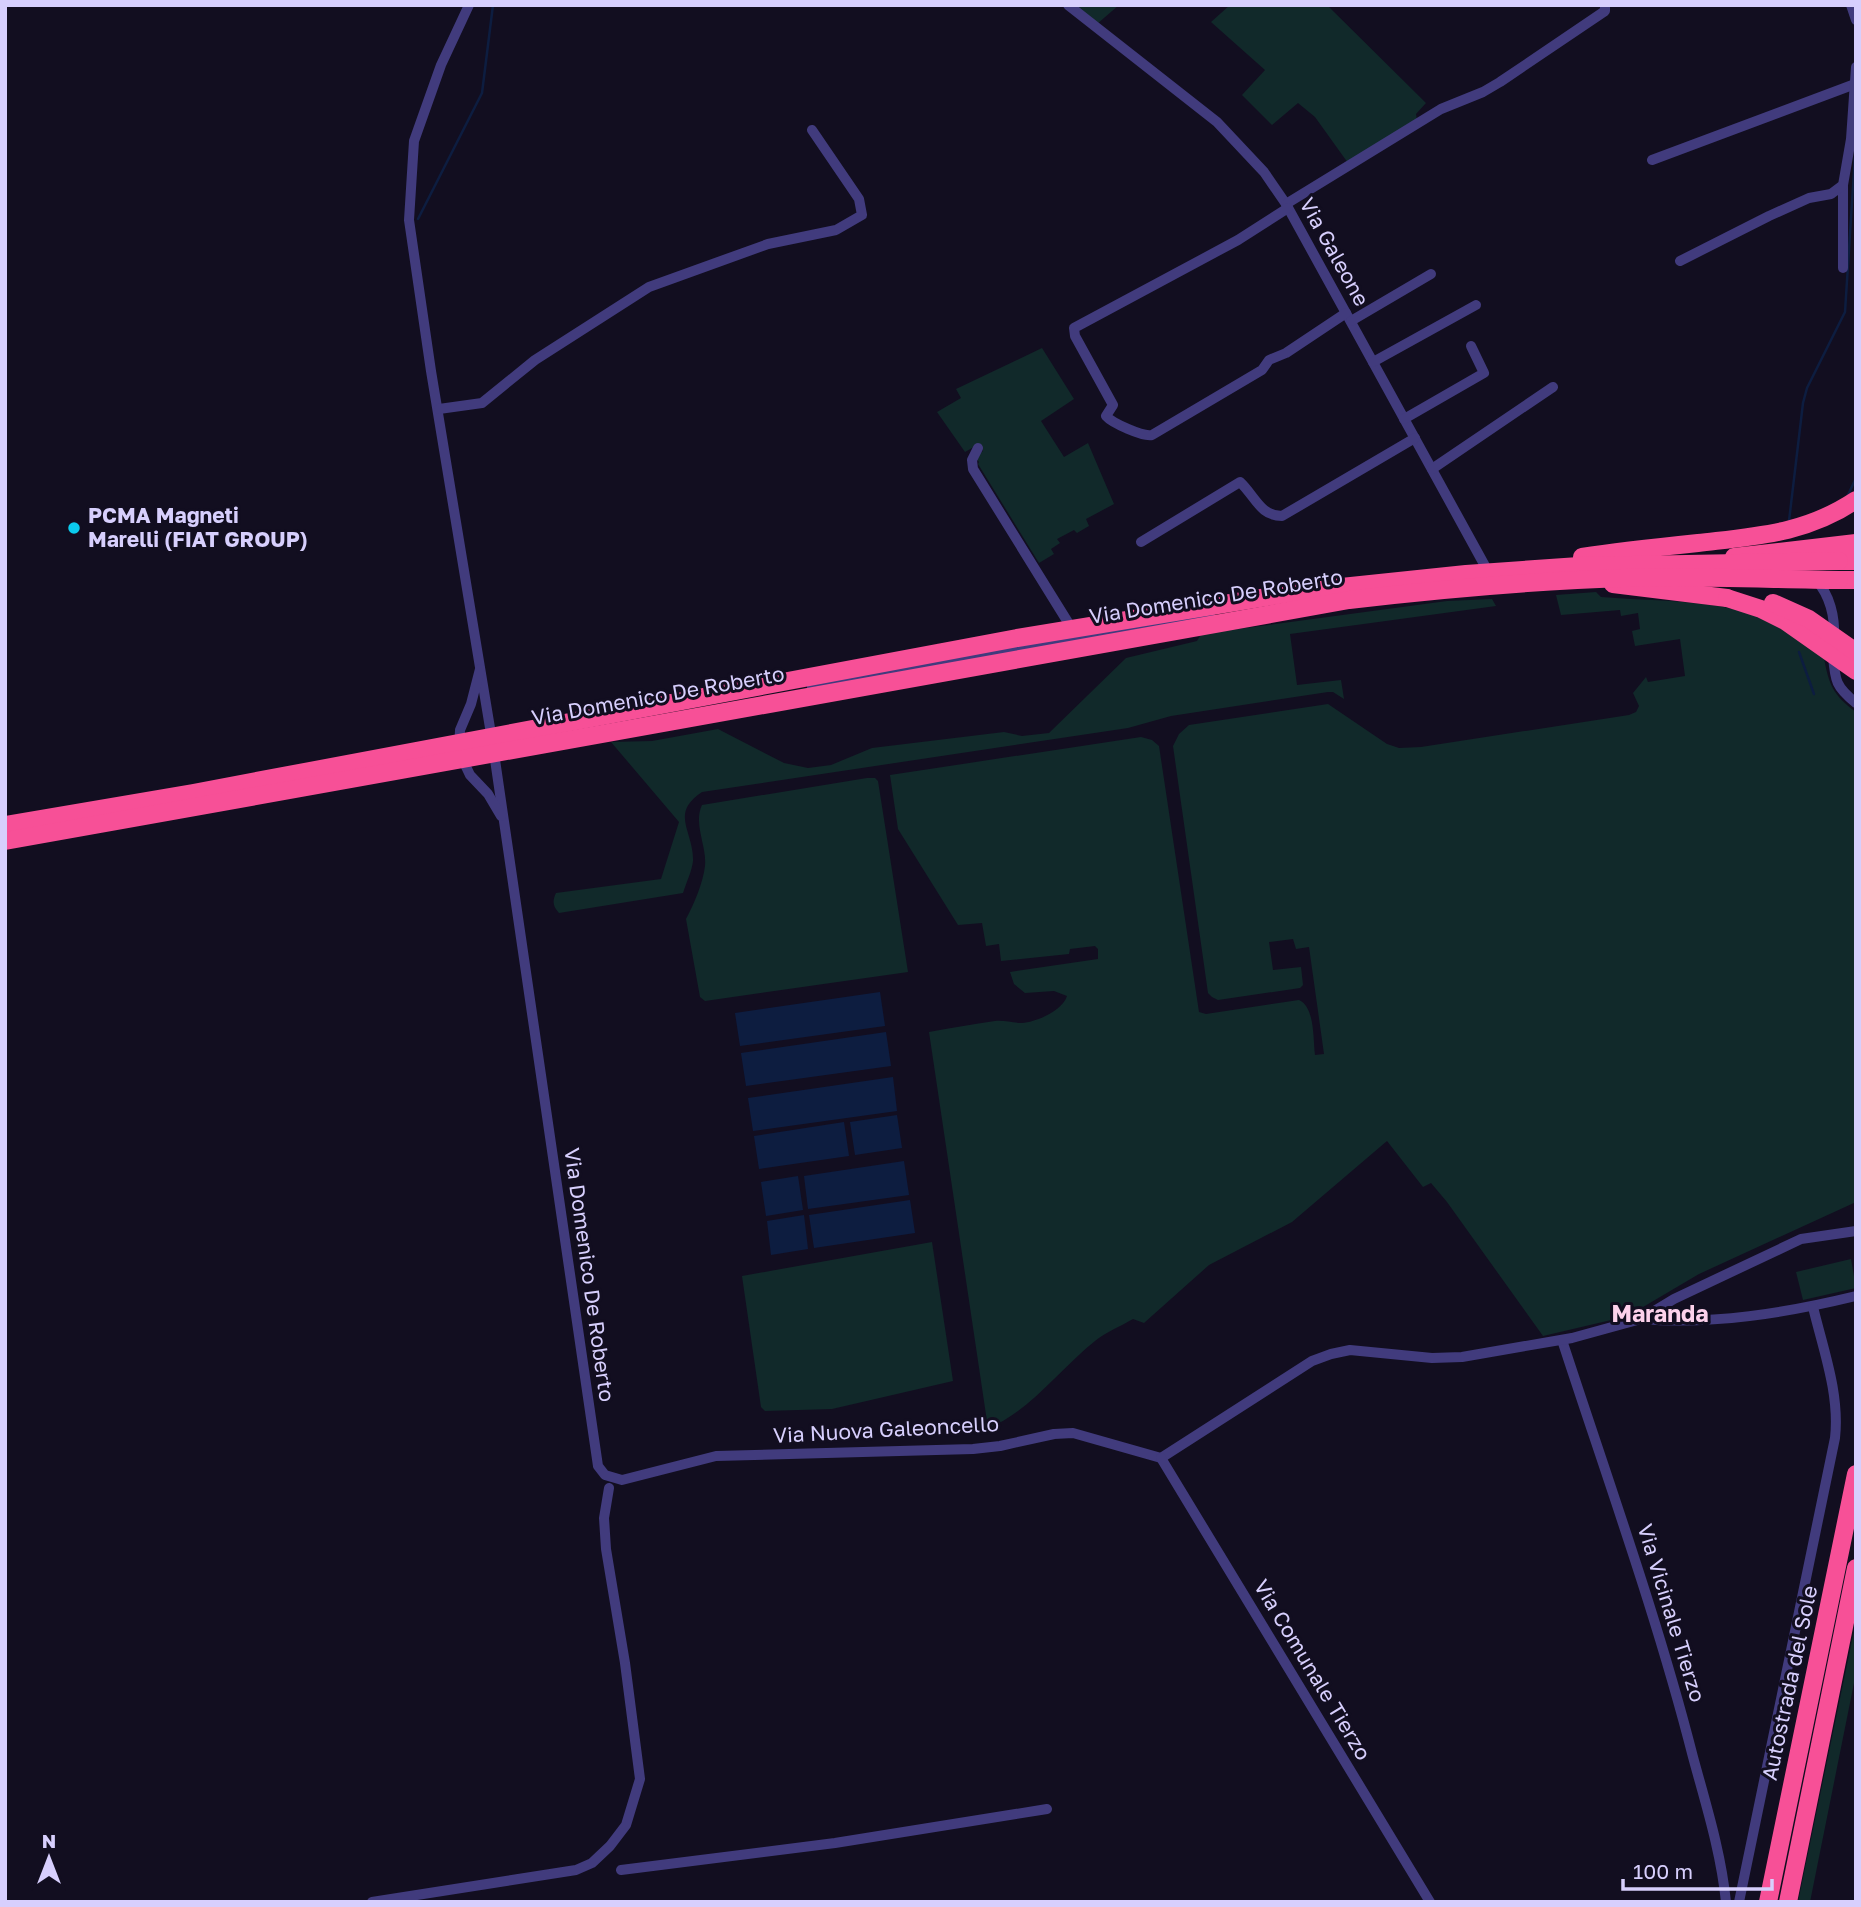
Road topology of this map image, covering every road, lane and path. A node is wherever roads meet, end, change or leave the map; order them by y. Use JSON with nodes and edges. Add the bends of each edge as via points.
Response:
{"nodes":[{"id":1,"x":469,"y":5,"type":"edge"},
{"id":2,"x":1068,"y":5,"type":"edge"},
{"id":3,"x":1605,"y":5,"type":"edge"},
{"id":4,"x":1851,"y":5,"type":"edge"},
{"id":5,"x":1856,"y":20,"type":"edge"},
{"id":6,"x":1856,"y":66,"type":"edge"},
{"id":7,"x":1855,"y":85,"type":"edge"},
{"id":8,"x":812,"y":130,"type":"dead end"},
{"id":9,"x":1653,"y":160,"type":"dead end"},
{"id":10,"x":1843,"y":185,"type":"junction"},
{"id":11,"x":1287,"y":206,"type":"junction"},
{"id":12,"x":1680,"y":261,"type":"dead end"},
{"id":13,"x":1843,"y":268,"type":"dead end"},
{"id":14,"x":1431,"y":274,"type":"dead end"},
{"id":15,"x":1476,"y":305,"type":"dead end"},
{"id":16,"x":1348,"y":317,"type":"junction"},
{"id":17,"x":1471,"y":346,"type":"dead end"},
{"id":18,"x":1373,"y":362,"type":"junction"},
{"id":19,"x":1553,"y":387,"type":"dead end"},
{"id":20,"x":439,"y":410,"type":"junction"},
{"id":21,"x":1404,"y":419,"type":"junction"},
{"id":22,"x":1415,"y":438,"type":"junction"},
{"id":23,"x":978,"y":449,"type":"dead end"},
{"id":24,"x":1432,"y":470,"type":"junction"},
{"id":25,"x":1856,"y":500,"type":"edge"},
{"id":26,"x":1141,"y":542,"type":"dead end"},
{"id":27,"x":1856,"y":543,"type":"edge"},
{"id":28,"x":1856,"y":561,"type":"edge"},
{"id":29,"x":1694,"y":563,"type":"junction"},
{"id":30,"x":1466,"y":574,"type":"junction"},
{"id":31,"x":1493,"y":579,"type":"junction"},
{"id":32,"x":1578,"y":580,"type":"junction"},
{"id":33,"x":1856,"y":580,"type":"edge"},
{"id":34,"x":1727,"y":598,"type":"junction"},
{"id":35,"x":1078,"y":639,"type":"junction"},
{"id":36,"x":1856,"y":652,"type":"edge"},
{"id":37,"x":481,"y":665,"type":"junction"},
{"id":38,"x":1856,"y":671,"type":"edge"},
{"id":39,"x":1856,"y":703,"type":"edge"},
{"id":40,"x":494,"y":746,"type":"junction"},
{"id":41,"x":459,"y":752,"type":"junction"},
{"id":42,"x":504,"y":821,"type":"junction"},
{"id":43,"x":5,"y":825,"type":"edge"},
{"id":44,"x":5,"y":831,"type":"edge"},
{"id":45,"x":5,"y":841,"type":"edge"},
{"id":46,"x":1856,"y":1231,"type":"edge"},
{"id":47,"x":1856,"y":1296,"type":"edge"},
{"id":48,"x":1813,"y":1307,"type":"junction"},
{"id":49,"x":1641,"y":1319,"type":"junction"},
{"id":50,"x":1562,"y":1340,"type":"junction"},
{"id":51,"x":1161,"y":1458,"type":"junction"},
{"id":52,"x":1856,"y":1474,"type":"edge"},
{"id":53,"x":610,"y":1483,"type":"junction"},
{"id":54,"x":1856,"y":1568,"type":"edge"},
{"id":55,"x":1047,"y":1809,"type":"dead end"},
{"id":56,"x":621,"y":1870,"type":"dead end"},
{"id":57,"x":372,"y":1902,"type":"edge"},
{"id":58,"x":1430,"y":1902,"type":"edge"},
{"id":59,"x":1726,"y":1902,"type":"edge"},
{"id":60,"x":1740,"y":1902,"type":"edge"},
{"id":61,"x":1768,"y":1902,"type":"edge"},
{"id":62,"x":1788,"y":1902,"type":"edge"}],
"edges":[{"from":1,"to":20,"type":"street","name":"Via Domenico De Roberto","via":[[414,141],[409,220]]},
{"from":2,"to":11,"type":"street","name":"Via Galeone","via":[[1217,122],[1264,172]]},
{"from":3,"to":11,"type":"street","via":[[1605,11],[1500,82],[1441,109]]},
{"from":4,"to":5,"type":"street"},
{"from":6,"to":7,"type":"street"},
{"from":7,"to":9,"type":"street"},
{"from":7,"to":10,"type":"street"},
{"from":8,"to":20,"type":"street","via":[[859,199],[862,215],[836,230],[768,244],[649,287],[535,360],[482,403]]},
{"from":10,"to":12,"type":"street"},
{"from":10,"to":13,"type":"street"},
{"from":11,"to":16,"type":"street","name":"Via Galeone"},
{"from":11,"to":16,"type":"street","via":[[1238,240],[1074,328],[1113,405],[1106,416],[1143,437],[1152,435],[1262,370],[1269,360]]},
{"from":14,"to":16,"type":"street"},
{"from":15,"to":18,"type":"street"},
{"from":16,"to":18,"type":"street","name":"Via Galeone"},
{"from":17,"to":21,"type":"street","via":[[1484,373]]},
{"from":18,"to":21,"type":"street","name":"Via Galeone"},
{"from":19,"to":24,"type":"street"},
{"from":20,"to":37,"type":"street","name":"Via Domenico De Roberto"},
{"from":21,"to":22,"type":"street","name":"Via Galeone"},
{"from":22,"to":24,"type":"street","name":"Via Galeone"},
{"from":22,"to":26,"type":"street","via":[[1282,516],[1263,511],[1240,482]]},
{"from":23,"to":35,"type":"street","via":[[973,469]]},
{"from":24,"to":31,"type":"street","name":"Via Galeone"},
{"from":25,"to":30,"type":"highway","bridge":true,"via":[[1810,525],[1777,534]]},
{"from":27,"to":29,"type":"highway","bridge":true},
{"from":28,"to":29,"type":"highway","bridge":true},
{"from":29,"to":30,"type":"highway","bridge":true},
{"from":30,"to":43,"type":"highway","bridge":true,"via":[[1303,591],[1017,638]]},
{"from":31,"to":35,"type":"street","name":"Via Domenico De Roberto","via":[[1304,600]]},
{"from":31,"to":39,"type":"street","name":"Via Domenico De Roberto","via":[[1671,570],[1798,572],[1822,586],[1831,606],[1835,681]]},
{"from":32,"to":33,"type":"highway","bridge":true},
{"from":32,"to":34,"type":"highway","bridge":true},
{"from":32,"to":45,"type":"highway","bridge":true,"via":[[1349,600]]},
{"from":34,"to":36,"type":"highway","bridge":true,"via":[[1775,603],[1810,619]]},
{"from":34,"to":38,"type":"highway","bridge":true,"via":[[1785,621]]},
{"from":35,"to":40,"type":"street","name":"Via Domenico De Roberto"},
{"from":37,"to":40,"type":"street","name":"Via Domenico De Roberto"},
{"from":37,"to":41,"type":"street","name":"Via Domenico De Roberto","via":[[460,730]]},
{"from":40,"to":41,"type":"street","name":"Via Domenico De Roberto"},
{"from":40,"to":42,"type":"street","name":"Via Domenico De Roberto"},
{"from":41,"to":42,"type":"street","name":"Via Domenico De Roberto"},
{"from":41,"to":44,"type":"street","name":"Via Domenico De Roberto"},
{"from":42,"to":53,"type":"street","name":"Via Domenico De Roberto","via":[[597,1462]]},
{"from":46,"to":49,"type":"street","via":[[1801,1239]]},
{"from":47,"to":48,"type":"street"},
{"from":48,"to":49,"type":"street","via":[[1715,1320]]},
{"from":48,"to":60,"type":"street","via":[[1837,1422]]},
{"from":49,"to":50,"type":"street"},
{"from":50,"to":51,"type":"street","via":[[1432,1359],[1350,1350],[1331,1354],[1312,1361]]},
{"from":50,"to":59,"type":"street","name":"Via Vicinale Tierzo","via":[[1681,1710]]},
{"from":51,"to":53,"type":"street","name":"Via Nuova Galeoncello","via":[[1062,1433],[973,1449],[716,1456]]},
{"from":51,"to":58,"type":"street","name":"Via Comunale Tierzo"},
{"from":52,"to":61,"type":"highway","name":"Autostrada del Sole"},
{"from":53,"to":57,"type":"street","via":[[604,1518],[606,1549],[640,1779],[625,1825],[592,1863],[576,1870]]},
{"from":54,"to":62,"type":"highway","name":"Autostrada del Sole"},
{"from":55,"to":56,"type":"street","via":[[835,1843]]}]}
